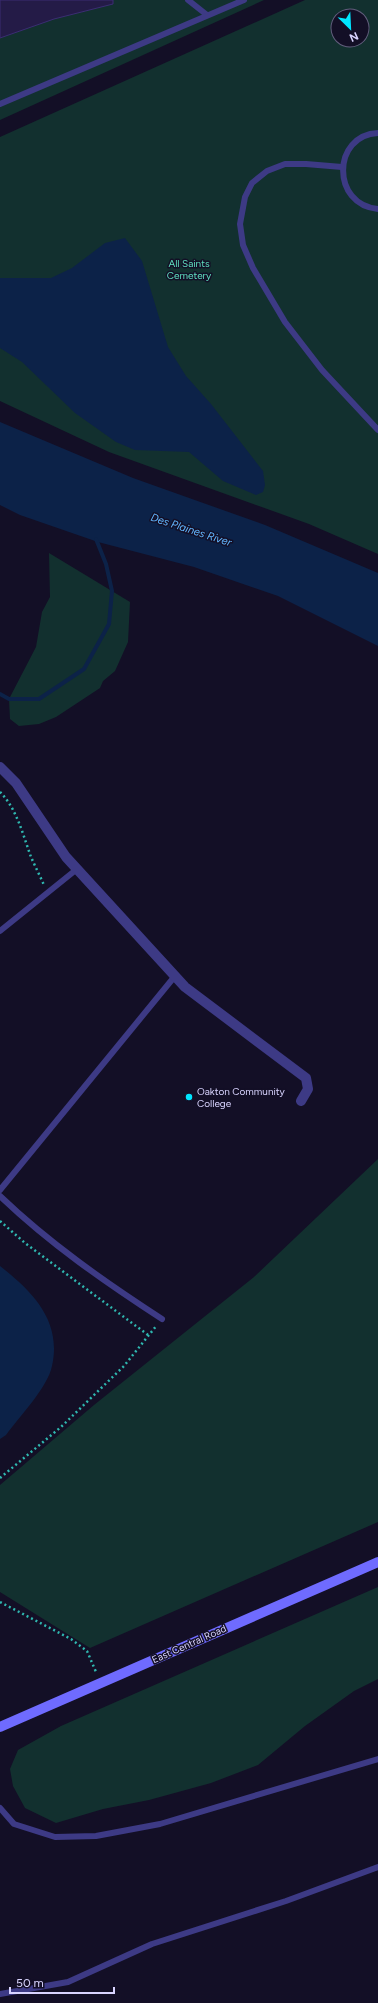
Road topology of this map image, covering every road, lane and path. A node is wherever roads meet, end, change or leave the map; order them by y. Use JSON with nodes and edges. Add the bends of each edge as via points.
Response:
{"nodes":[{"id":1,"x":188,"y":0,"type":"edge"},
{"id":2,"x":244,"y":0,"type":"edge"},
{"id":3,"x":207,"y":15,"type":"junction"},
{"id":4,"x":0,"y":104,"type":"edge"},
{"id":5,"x":378,"y":133,"type":"edge"},
{"id":6,"x":342,"y":167,"type":"junction"},
{"id":7,"x":378,"y":209,"type":"edge"},
{"id":8,"x":378,"y":430,"type":"edge"},
{"id":9,"x":0,"y":767,"type":"edge"},
{"id":10,"x":0,"y":792,"type":"edge"},
{"id":11,"x":77,"y":869,"type":"junction"},
{"id":12,"x":48,"y":893,"type":"junction"},
{"id":13,"x":0,"y":931,"type":"edge"},
{"id":14,"x":175,"y":976,"type":"junction"},
{"id":15,"x":300,"y":1101,"type":"dead end"},
{"id":16,"x":0,"y":1190,"type":"edge"},
{"id":17,"x":0,"y":1196,"type":"edge"},
{"id":18,"x":0,"y":1221,"type":"edge"},
{"id":19,"x":162,"y":1319,"type":"joint"},
{"id":20,"x":148,"y":1336,"type":"junction"},
{"id":21,"x":0,"y":1478,"type":"edge"},
{"id":22,"x":378,"y":1562,"type":"edge"},
{"id":23,"x":0,"y":1602,"type":"edge"},
{"id":24,"x":100,"y":1683,"type":"junction"},
{"id":25,"x":0,"y":1727,"type":"edge"},
{"id":26,"x":378,"y":1759,"type":"edge"},
{"id":27,"x":0,"y":1808,"type":"edge"},
{"id":28,"x":378,"y":1866,"type":"edge"},
{"id":29,"x":0,"y":1994,"type":"edge"}],
"edges":[{"from":1,"to":3,"type":"lane"},
{"from":2,"to":3,"type":"lane"},
{"from":3,"to":4,"type":"lane"},
{"from":5,"to":6,"type":"lane","via":[[361,137],[352,145],[345,155]]},
{"from":6,"to":7,"type":"lane","via":[[343,178],[353,198]]},
{"from":6,"to":8,"type":"lane","via":[[285,164],[267,171],[252,183],[245,197],[240,224],[243,245],[285,322],[322,370]]},
{"from":9,"to":11,"type":"street","via":[[16,783],[66,857]]},
{"from":10,"to":12,"type":"path","via":[[7,798],[18,819]]},
{"from":11,"to":12,"type":"lane"},
{"from":11,"to":14,"type":"street"},
{"from":12,"to":13,"type":"lane"},
{"from":14,"to":15,"type":"street","via":[[185,987],[306,1078],[308,1089]]},
{"from":14,"to":16,"type":"lane"},
{"from":17,"to":19,"type":"lane","via":[[20,1215],[104,1281]]},
{"from":18,"to":20,"type":"path"},
{"from":19,"to":20,"type":"path"},
{"from":20,"to":21,"type":"path","via":[[124,1366],[67,1421]]},
{"from":22,"to":24,"type":"main road","name":"East Central Road"},
{"from":23,"to":24,"type":"path","via":[[71,1639],[88,1651]]},
{"from":24,"to":25,"type":"main road","name":"East Central Road"},
{"from":26,"to":27,"type":"lane","via":[[160,1824],[96,1836],[56,1837],[14,1824]]},
{"from":28,"to":29,"type":"lane","via":[[286,1901],[152,1944],[68,1982]]}]}
